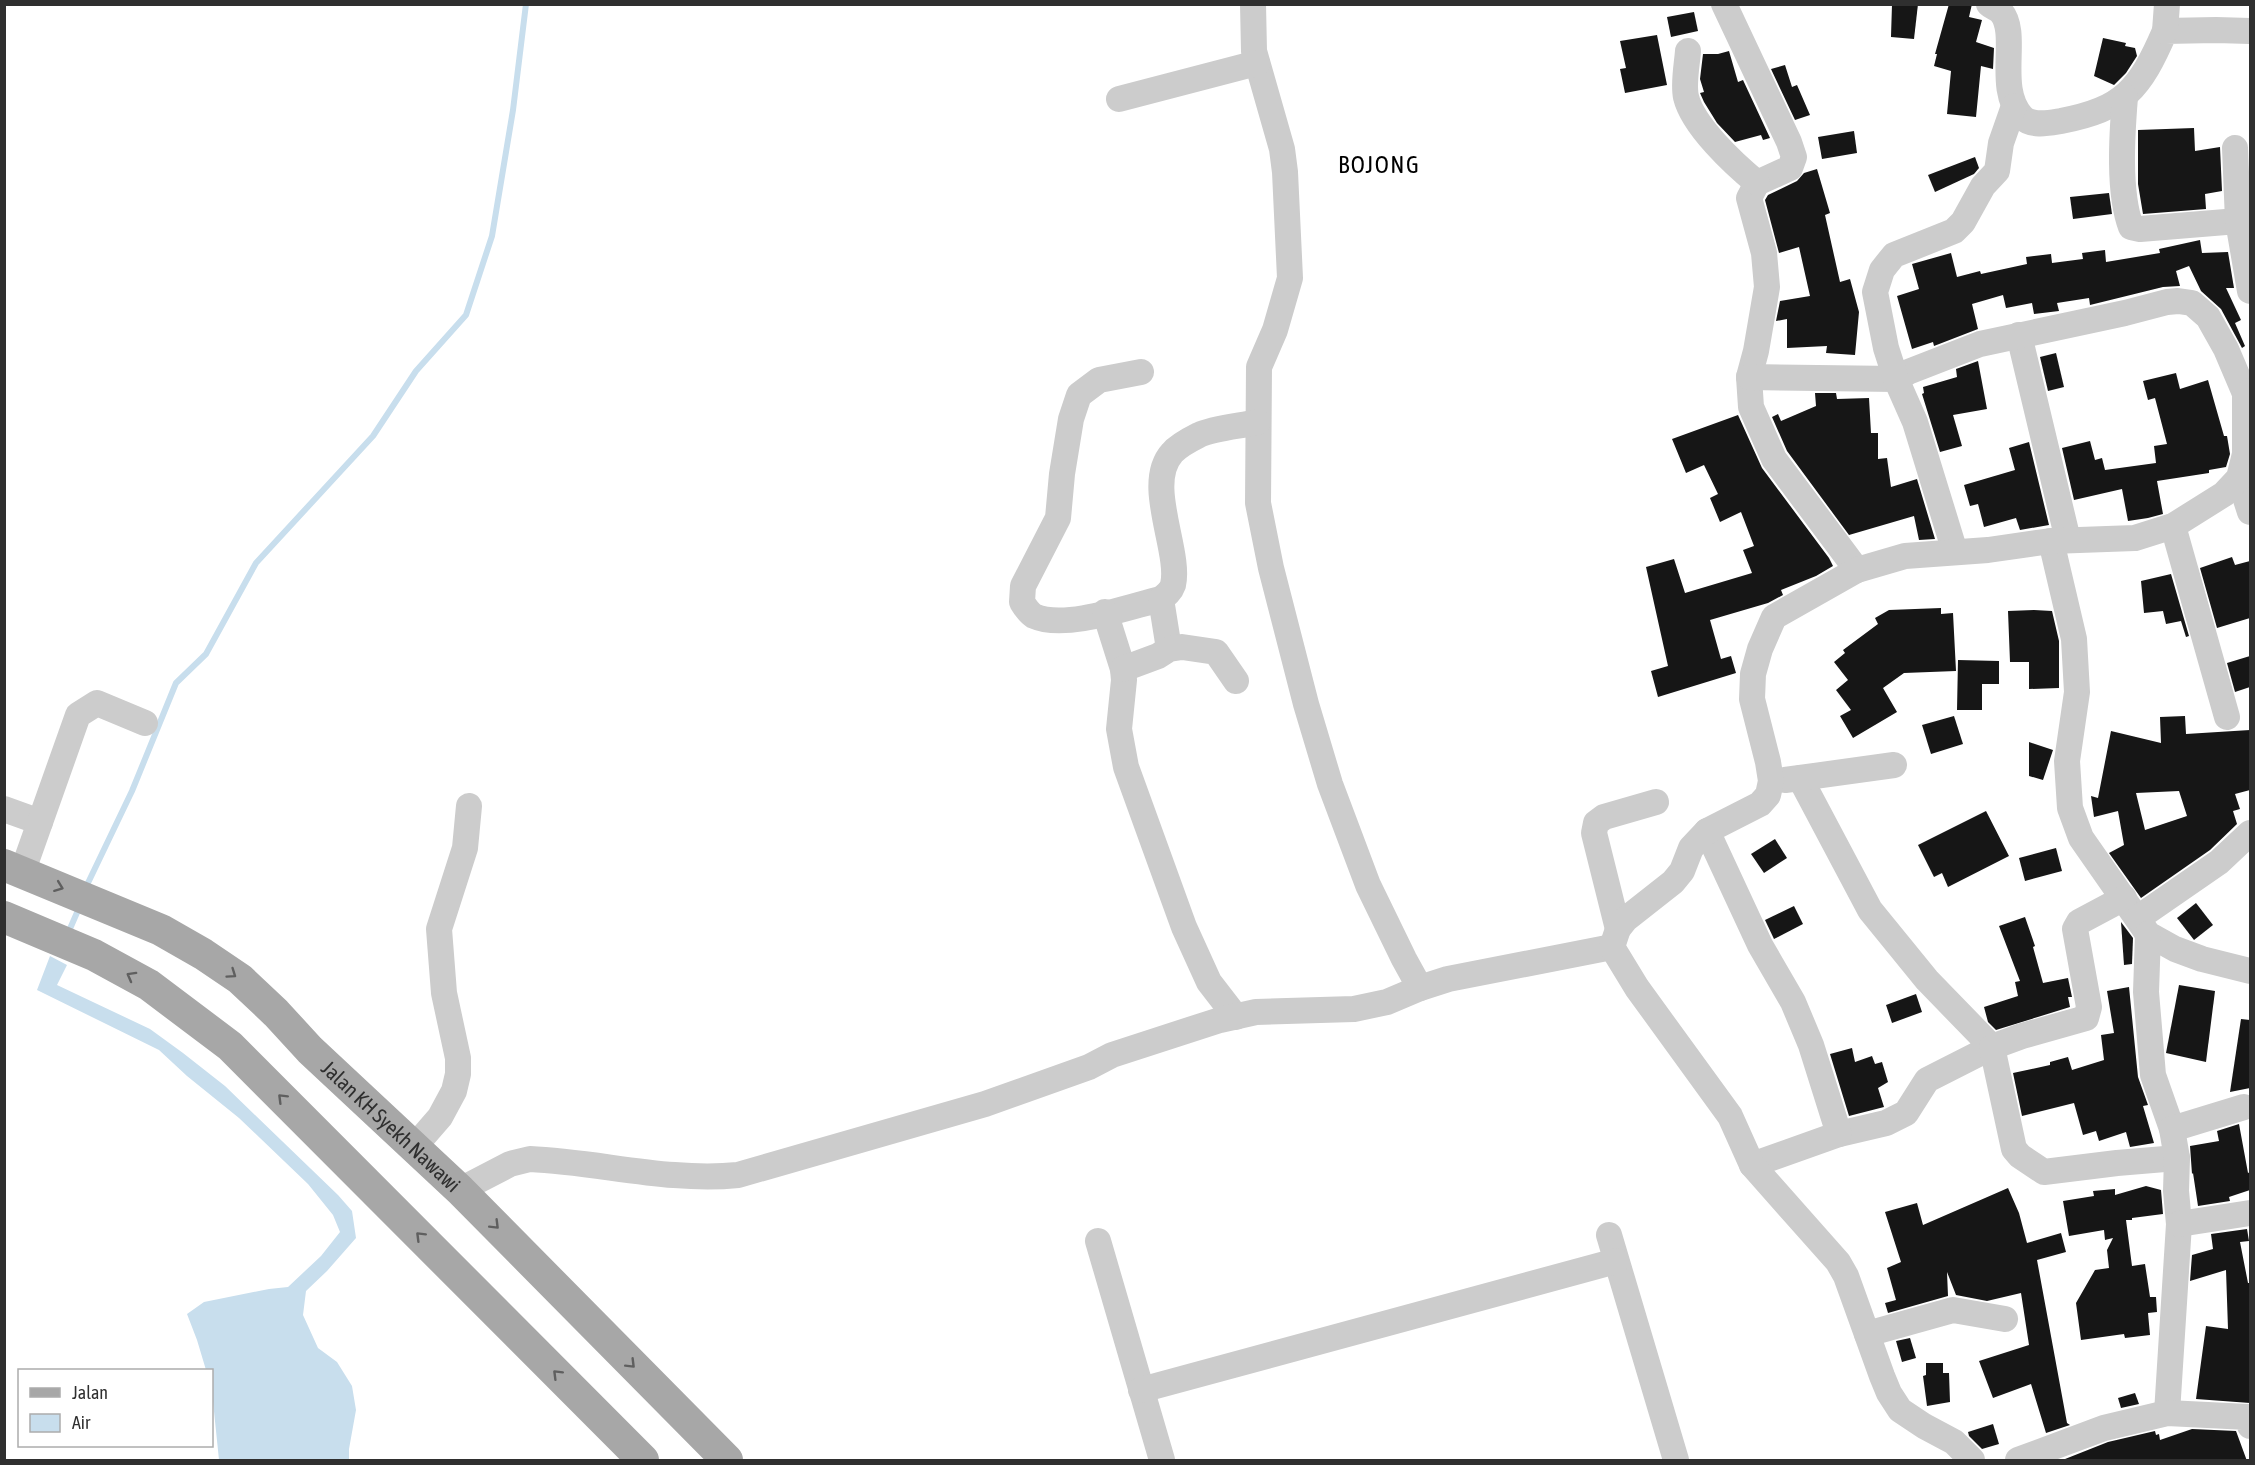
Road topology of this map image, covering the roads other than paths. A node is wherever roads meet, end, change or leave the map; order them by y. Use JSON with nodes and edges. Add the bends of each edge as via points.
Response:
{"nodes":[{"id":1,"x":1253,"y":4,"type":"edge"},
{"id":2,"x":1989,"y":4,"type":"edge"},
{"id":3,"x":2167,"y":4,"type":"edge"},
{"id":4,"x":1729,"y":7,"type":"edge"},
{"id":5,"x":2250,"y":31,"type":"edge"},
{"id":6,"x":2165,"y":32,"type":"junction"},
{"id":7,"x":1688,"y":51,"type":"dead end"},
{"id":8,"x":1257,"y":63,"type":"junction"},
{"id":9,"x":2125,"y":97,"type":"junction"},
{"id":10,"x":1119,"y":99,"type":"dead end"},
{"id":11,"x":2014,"y":106,"type":"junction"},
{"id":12,"x":2235,"y":148,"type":"dead end"},
{"id":13,"x":1757,"y":183,"type":"junction"},
{"id":14,"x":2238,"y":221,"type":"junction"},
{"id":15,"x":2250,"y":291,"type":"edge"},
{"id":16,"x":2019,"y":335,"type":"junction"},
{"id":17,"x":1141,"y":372,"type":"dead end"},
{"id":18,"x":1749,"y":377,"type":"junction"},
{"id":19,"x":1896,"y":379,"type":"junction"},
{"id":20,"x":2248,"y":394,"type":"edge"},
{"id":21,"x":1258,"y":422,"type":"junction"},
{"id":22,"x":2239,"y":478,"type":"junction"},
{"id":23,"x":2250,"y":512,"type":"edge"},
{"id":24,"x":2174,"y":526,"type":"junction"},
{"id":25,"x":2060,"y":540,"type":"junction"},
{"id":26,"x":1955,"y":552,"type":"junction"},
{"id":27,"x":1857,"y":570,"type":"junction"},
{"id":28,"x":1161,"y":599,"type":"junction"},
{"id":29,"x":1105,"y":612,"type":"junction"},
{"id":30,"x":1169,"y":649,"type":"junction"},
{"id":31,"x":1123,"y":669,"type":"junction"},
{"id":32,"x":1236,"y":681,"type":"dead end"},
{"id":33,"x":2227,"y":717,"type":"dead end"},
{"id":34,"x":145,"y":723,"type":"dead end"},
{"id":35,"x":1894,"y":765,"type":"dead end"},
{"id":36,"x":1800,"y":778,"type":"junction"},
{"id":37,"x":1771,"y":781,"type":"junction"},
{"id":38,"x":1656,"y":802,"type":"dead end"},
{"id":39,"x":469,"y":806,"type":"dead end"},
{"id":40,"x":4,"y":809,"type":"edge"},
{"id":41,"x":40,"y":822,"type":"junction"},
{"id":42,"x":1707,"y":831,"type":"junction"},
{"id":43,"x":2250,"y":833,"type":"edge"},
{"id":44,"x":13,"y":869,"type":"edge"},
{"id":45,"x":4,"y":917,"type":"edge"},
{"id":46,"x":2137,"y":917,"type":"junction"},
{"id":47,"x":1615,"y":938,"type":"junction"},
{"id":48,"x":2250,"y":971,"type":"edge"},
{"id":49,"x":1420,"y":988,"type":"junction"},
{"id":50,"x":1236,"y":1017,"type":"junction"},
{"id":51,"x":1992,"y":1047,"type":"junction"},
{"id":52,"x":2244,"y":1107,"type":"dead end"},
{"id":53,"x":2172,"y":1129,"type":"junction"},
{"id":54,"x":1839,"y":1134,"type":"junction"},
{"id":55,"x":414,"y":1147,"type":"junction"},
{"id":56,"x":2177,"y":1158,"type":"junction"},
{"id":57,"x":1752,"y":1166,"type":"junction"},
{"id":58,"x":460,"y":1190,"type":"junction"},
{"id":59,"x":2250,"y":1213,"type":"edge"},
{"id":60,"x":2179,"y":1224,"type":"junction"},
{"id":61,"x":1608,"y":1235,"type":"dead end"},
{"id":62,"x":1098,"y":1241,"type":"dead end"},
{"id":63,"x":1616,"y":1261,"type":"junction"},
{"id":64,"x":2005,"y":1319,"type":"dead end"},
{"id":65,"x":1867,"y":1334,"type":"junction"},
{"id":66,"x":1141,"y":1390,"type":"junction"},
{"id":67,"x":2167,"y":1413,"type":"junction"},
{"id":68,"x":2250,"y":1418,"type":"edge"},
{"id":69,"x":643,"y":1461,"type":"edge"},
{"id":70,"x":727,"y":1461,"type":"edge"},
{"id":71,"x":1162,"y":1461,"type":"edge"},
{"id":72,"x":1676,"y":1461,"type":"edge"},
{"id":73,"x":1972,"y":1461,"type":"edge"},
{"id":74,"x":2018,"y":1461,"type":"edge"}],
"edges":[{"from":1,"to":8,"type":"street"},
{"from":2,"to":11,"type":"street","via":[[2000,11],[2007,24],[2009,89]]},
{"from":3,"to":6,"type":"street"},
{"from":4,"to":13,"type":"street","via":[[1794,157],[1790,168]]},
{"from":5,"to":6,"type":"street"},
{"from":6,"to":9,"type":"street","via":[[2149,68]]},
{"from":7,"to":13,"type":"street","via":[[1686,96],[1694,117],[1734,164]]},
{"from":8,"to":10,"type":"street"},
{"from":8,"to":21,"type":"street","via":[[1282,149],[1290,278],[1259,367]]},
{"from":9,"to":11,"type":"street","via":[[2091,116],[2044,124],[2024,119]]},
{"from":9,"to":14,"type":"street","via":[[2124,188],[2132,228]]},
{"from":11,"to":19,"type":"street","via":[[2001,143],[1997,171],[1983,186],[1963,222],[1954,231],[1894,255],[1882,270],[1875,292]]},
{"from":12,"to":14,"type":"street"},
{"from":13,"to":18,"type":"street","via":[[1749,198],[1764,253],[1767,287]]},
{"from":14,"to":15,"type":"street"},
{"from":16,"to":19,"type":"street","via":[[1980,344]]},
{"from":16,"to":20,"type":"street","via":[[2167,302],[2192,303],[2208,317]]},
{"from":16,"to":25,"type":"street"},
{"from":17,"to":29,"type":"street","via":[[1099,380],[1079,395],[1071,419],[1058,518],[1023,586],[1022,602],[1031,615],[1053,621]]},
{"from":18,"to":19,"type":"street"},
{"from":18,"to":27,"type":"street","via":[[1751,407],[1774,459]]},
{"from":19,"to":26,"type":"street","via":[[1915,422]]},
{"from":20,"to":22,"type":"street","via":[[2245,454]]},
{"from":21,"to":28,"type":"street","via":[[1200,435],[1172,453],[1162,472],[1163,519],[1173,585]]},
{"from":21,"to":49,"type":"street","via":[[1258,504],[1306,704],[1368,885]]},
{"from":22,"to":23,"type":"street"},
{"from":22,"to":24,"type":"street","via":[[2224,494]]},
{"from":24,"to":25,"type":"street","via":[[2135,538]]},
{"from":24,"to":33,"type":"street"},
{"from":25,"to":26,"type":"street"},
{"from":25,"to":46,"type":"street","via":[[2077,692],[2067,760],[2070,808],[2082,838]]},
{"from":26,"to":27,"type":"street","via":[[1905,556]]},
{"from":27,"to":37,"type":"street","via":[[1774,617],[1760,649],[1752,699]]},
{"from":28,"to":29,"type":"street"},
{"from":28,"to":30,"type":"street"},
{"from":29,"to":31,"type":"street"},
{"from":30,"to":31,"type":"street"},
{"from":30,"to":32,"type":"street","via":[[1216,652]]},
{"from":31,"to":50,"type":"street","via":[[1119,729],[1126,766],[1184,927],[1209,982]]},
{"from":34,"to":41,"type":"street","via":[[98,703],[78,715]]},
{"from":35,"to":36,"type":"street"},
{"from":36,"to":37,"type":"street"},
{"from":36,"to":51,"type":"street","via":[[1870,910],[1927,980]]},
{"from":37,"to":42,"type":"street","via":[[1768,795],[1760,804]]},
{"from":38,"to":47,"type":"street","via":[[1604,817],[1596,823],[1594,833]]},
{"from":39,"to":55,"type":"street","via":[[465,848],[440,929],[444,993],[458,1074],[440,1117]]},
{"from":40,"to":41,"type":"street"},
{"from":41,"to":44,"type":"street"},
{"from":42,"to":47,"type":"street","via":[[1691,848],[1673,882],[1626,919]]},
{"from":42,"to":54,"type":"street","via":[[1760,945],[1793,1002]]},
{"from":43,"to":46,"type":"street","via":[[2219,862]]},
{"from":44,"to":55,"type":"main road","name":"Jalan KH Syekh Nawawi","one_way":true,"via":[[128,914],[203,954],[240,979]]},
{"from":69,"to":45,"type":"main road","one_way":true,"via":[[230,1046],[148,985],[94,955]]},
{"from":46,"to":48,"type":"street","via":[[2184,953]]},
{"from":46,"to":51,"type":"street","via":[[2079,922],[2075,929],[2089,1006],[2086,1018]]},
{"from":46,"to":53,"type":"street","via":[[2153,1075]]},
{"from":47,"to":49,"type":"street"},
{"from":47,"to":57,"type":"street","via":[[1637,988],[1730,1116]]},
{"from":49,"to":50,"type":"street","via":[[1387,1002],[1353,1009],[1256,1012]]},
{"from":50,"to":58,"type":"street","via":[[1112,1055],[986,1104],[738,1175],[709,1178],[530,1159],[510,1164]]},
{"from":51,"to":54,"type":"street","via":[[1927,1080],[1906,1113],[1886,1123]]},
{"from":51,"to":56,"type":"street","via":[[2014,1149],[2044,1172]]},
{"from":52,"to":53,"type":"street"},
{"from":53,"to":56,"type":"street"},
{"from":54,"to":57,"type":"street"},
{"from":55,"to":58,"type":"main road","name":"Jalan KH Syekh Nawawi"},
{"from":56,"to":60,"type":"street"},
{"from":57,"to":65,"type":"street","via":[[1838,1262]]},
{"from":58,"to":70,"type":"main road","name":"Jalan KH Syekh Nawawi","one_way":true},
{"from":59,"to":60,"type":"street"},
{"from":60,"to":67,"type":"street"},
{"from":61,"to":63,"type":"street"},
{"from":62,"to":66,"type":"street"},
{"from":63,"to":66,"type":"street"},
{"from":63,"to":72,"type":"street"},
{"from":64,"to":65,"type":"street","via":[[1953,1310]]},
{"from":65,"to":73,"type":"street","via":[[1889,1393],[1900,1410],[1954,1442]]},
{"from":66,"to":71,"type":"street"},
{"from":67,"to":68,"type":"street"},
{"from":67,"to":74,"type":"street","via":[[2104,1428]]}]}
